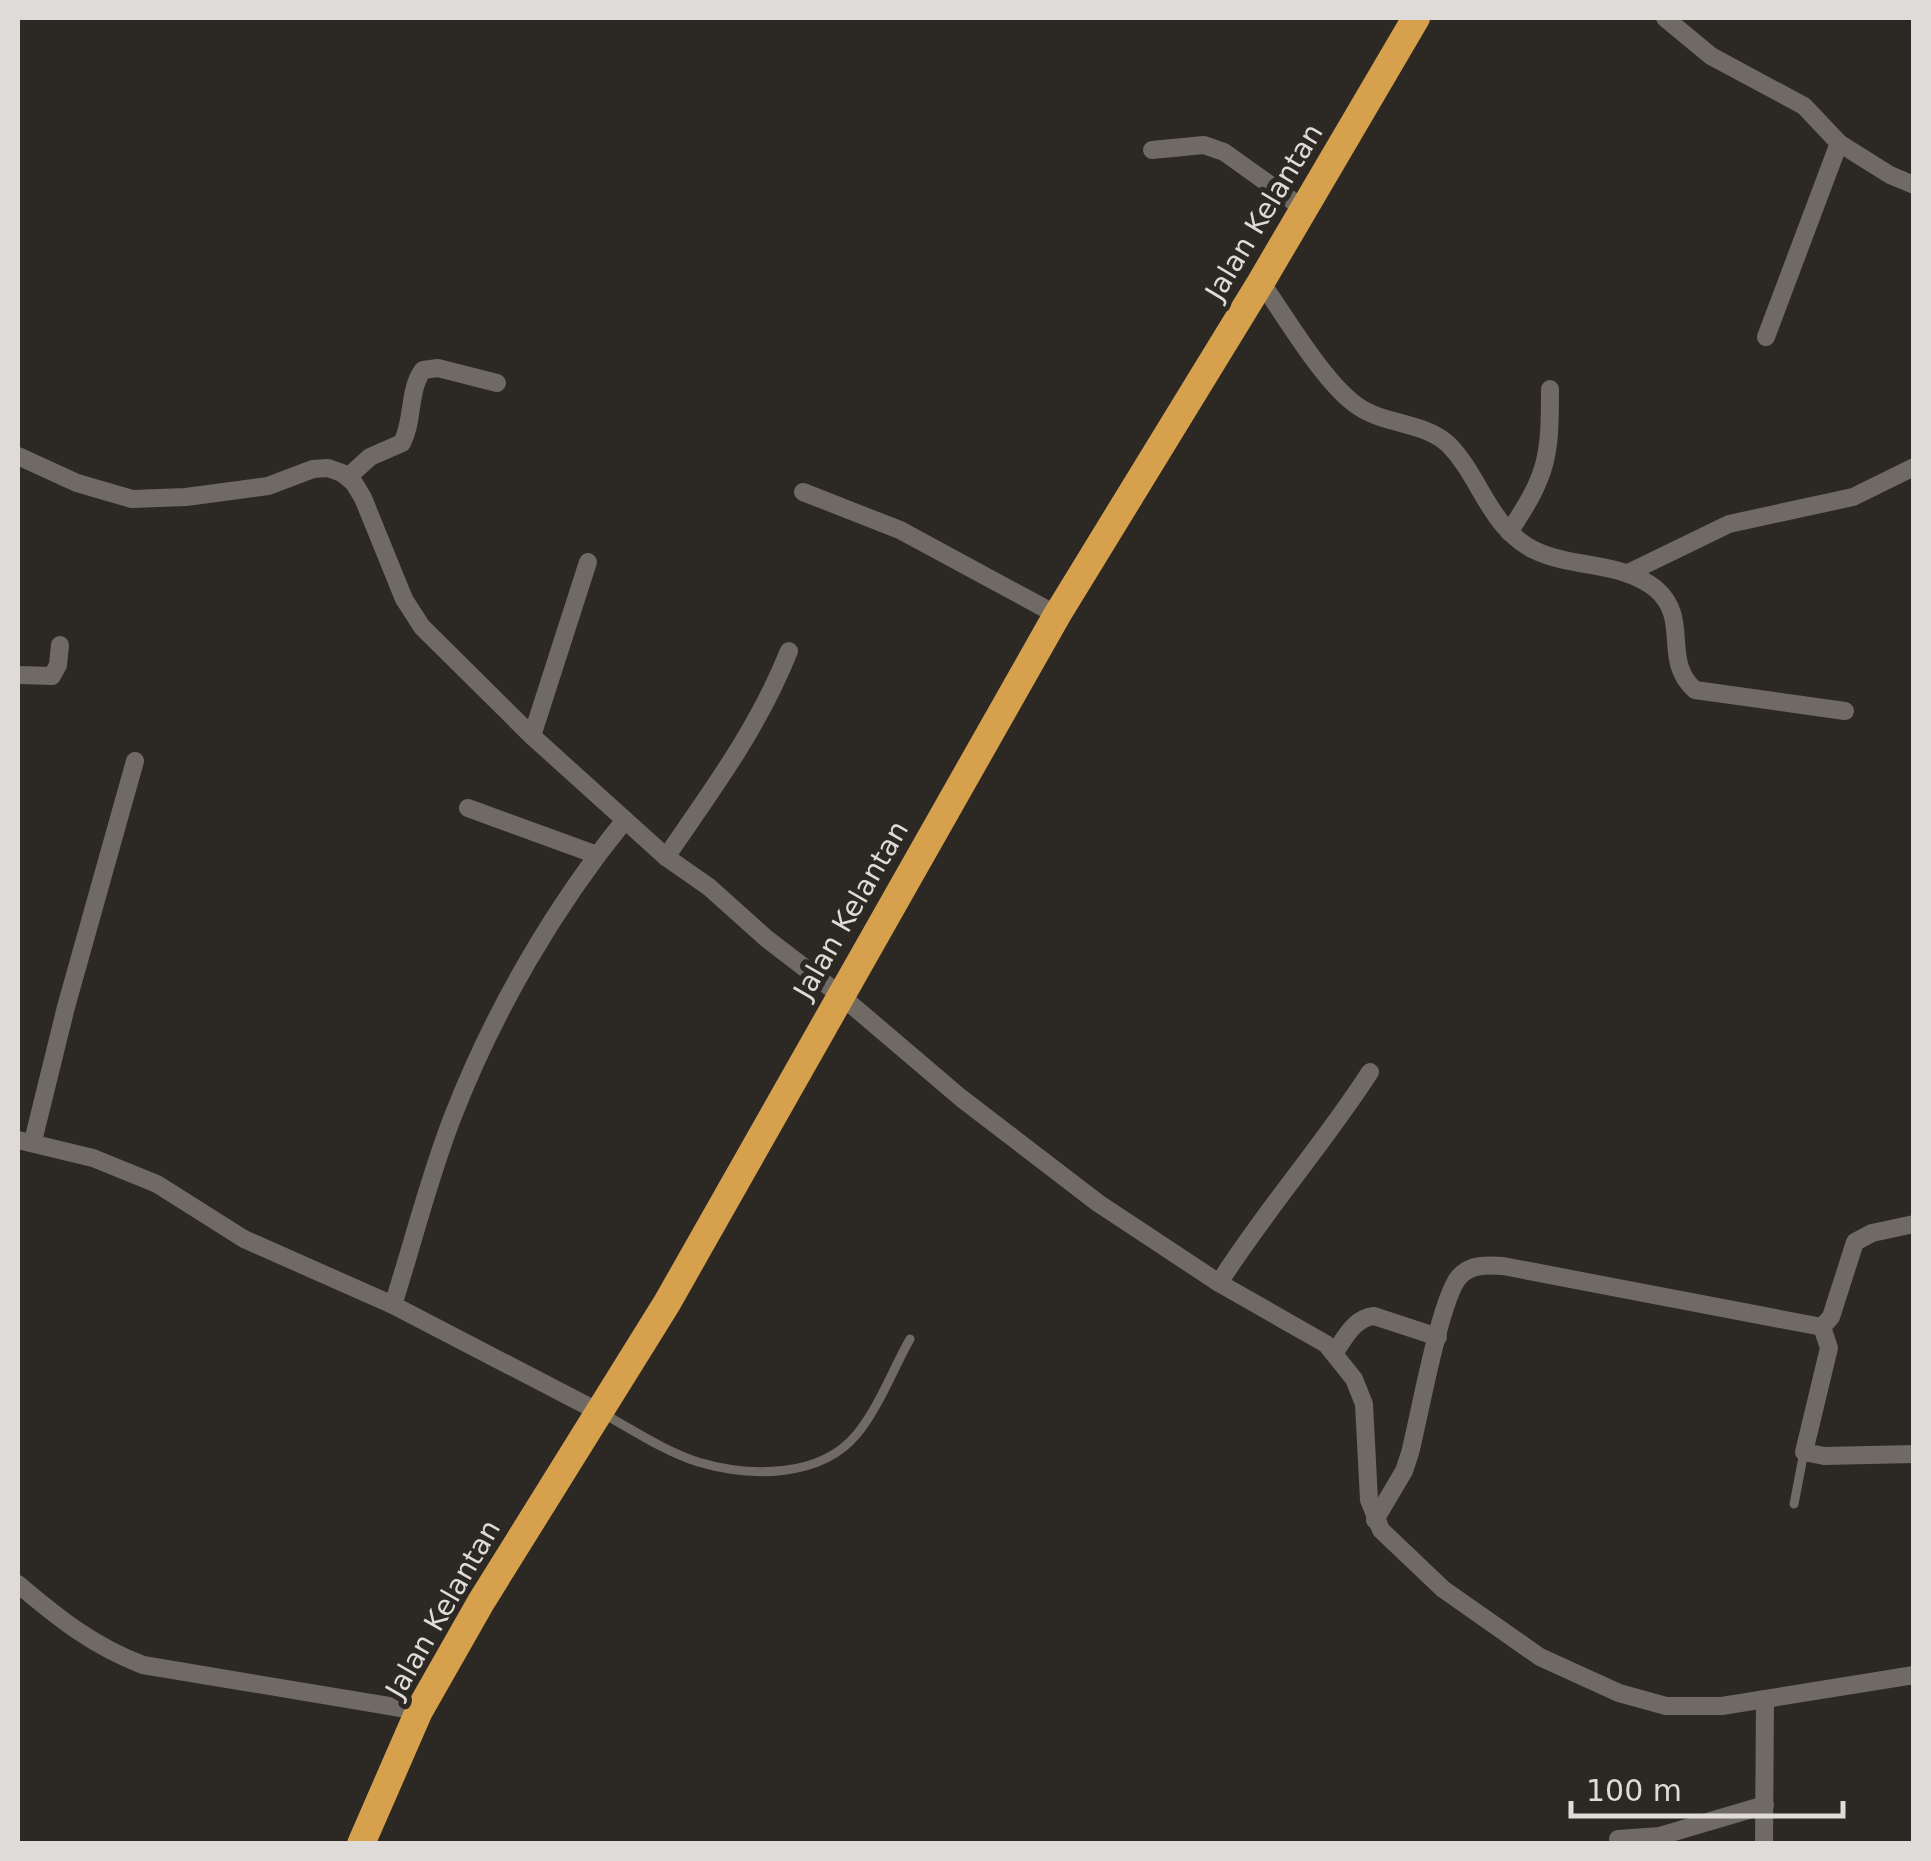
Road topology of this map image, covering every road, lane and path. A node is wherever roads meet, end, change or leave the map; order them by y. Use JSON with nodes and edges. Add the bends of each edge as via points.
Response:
{"nodes":[{"id":1,"x":1416,"y":18,"type":"edge"},
{"id":2,"x":1665,"y":18,"type":"edge"},
{"id":3,"x":1838,"y":143,"type":"junction"},
{"id":4,"x":1152,"y":150,"type":"dead end"},
{"id":5,"x":1914,"y":185,"type":"edge"},
{"id":6,"x":1304,"y":209,"type":"junction"},
{"id":7,"x":1260,"y":282,"type":"junction"},
{"id":8,"x":1766,"y":338,"type":"dead end"},
{"id":9,"x":497,"y":382,"type":"dead end"},
{"id":10,"x":1550,"y":390,"type":"dead end"},
{"id":11,"x":18,"y":456,"type":"edge"},
{"id":12,"x":1914,"y":466,"type":"edge"},
{"id":13,"x":348,"y":477,"type":"junction"},
{"id":14,"x":803,"y":492,"type":"dead end"},
{"id":15,"x":1510,"y":532,"type":"junction"},
{"id":16,"x":588,"y":562,"type":"dead end"},
{"id":17,"x":1628,"y":573,"type":"junction"},
{"id":18,"x":1057,"y":615,"type":"junction"},
{"id":19,"x":60,"y":646,"type":"dead end"},
{"id":20,"x":789,"y":651,"type":"dead end"},
{"id":21,"x":18,"y":675,"type":"edge"},
{"id":22,"x":1846,"y":711,"type":"dead end"},
{"id":23,"x":532,"y":736,"type":"junction"},
{"id":24,"x":135,"y":760,"type":"dead end"},
{"id":25,"x":468,"y":808,"type":"dead end"},
{"id":26,"x":625,"y":820,"type":"junction"},
{"id":27,"x":596,"y":854,"type":"junction"},
{"id":28,"x":666,"y":856,"type":"junction"},
{"id":29,"x":840,"y":995,"type":"junction"},
{"id":30,"x":1370,"y":1072,"type":"dead end"},
{"id":31,"x":25,"y":1141,"type":"edge"},
{"id":32,"x":1914,"y":1224,"type":"edge"},
{"id":33,"x":1219,"y":1282,"type":"junction"},
{"id":34,"x":393,"y":1305,"type":"junction"},
{"id":35,"x":1822,"y":1327,"type":"junction"},
{"id":36,"x":1438,"y":1337,"type":"junction"},
{"id":37,"x":910,"y":1339,"type":"dead end"},
{"id":38,"x":1335,"y":1352,"type":"junction"},
{"id":39,"x":599,"y":1412,"type":"junction"},
{"id":40,"x":1804,"y":1452,"type":"junction"},
{"id":41,"x":1914,"y":1454,"type":"edge"},
{"id":42,"x":1794,"y":1504,"type":"dead end"},
{"id":43,"x":1376,"y":1520,"type":"junction"},
{"id":44,"x":18,"y":1584,"type":"edge"},
{"id":45,"x":1914,"y":1675,"type":"edge"},
{"id":46,"x":1765,"y":1699,"type":"junction"},
{"id":47,"x":419,"y":1711,"type":"junction"},
{"id":48,"x":1764,"y":1805,"type":"junction"},
{"id":49,"x":1618,"y":1839,"type":"dead end"},
{"id":50,"x":361,"y":1844,"type":"edge"},
{"id":51,"x":1764,"y":1844,"type":"edge"}],
"edges":[{"from":1,"to":6,"type":"highway","name":"Jalan Kelantan"},
{"from":2,"to":3,"type":"street","via":[[1711,56],[1804,106]]},
{"from":3,"to":5,"type":"street"},
{"from":3,"to":8,"type":"street"},
{"from":4,"to":6,"type":"street","via":[[1204,145],[1224,152]]},
{"from":6,"to":7,"type":"highway","name":"Jalan Kelantan"},
{"from":7,"to":15,"type":"street","via":[[1347,399],[1446,442]]},
{"from":7,"to":18,"type":"highway","name":"Jalan Kelantan"},
{"from":9,"to":13,"type":"street","via":[[423,370],[402,443],[370,457]]},
{"from":10,"to":15,"type":"street","via":[[1547,462]]},
{"from":11,"to":13,"type":"street","via":[[132,499],[268,486],[313,469]]},
{"from":12,"to":17,"type":"street","via":[[1853,496],[1728,524]]},
{"from":13,"to":23,"type":"street","via":[[412,614]]},
{"from":14,"to":18,"type":"street","via":[[928,543]]},
{"from":15,"to":17,"type":"street","via":[[1535,550]]},
{"from":16,"to":23,"type":"street"},
{"from":17,"to":22,"type":"street","via":[[1671,606],[1676,659],[1695,690]]},
{"from":18,"to":29,"type":"highway","name":"Jalan Kelantan"},
{"from":19,"to":21,"type":"street","via":[[52,676]]},
{"from":20,"to":28,"type":"street","via":[[740,750]]},
{"from":23,"to":26,"type":"street"},
{"from":24,"to":31,"type":"street"},
{"from":25,"to":27,"type":"street"},
{"from":26,"to":27,"type":"street"},
{"from":26,"to":28,"type":"street"},
{"from":27,"to":34,"type":"street","via":[[529,961],[474,1068]]},
{"from":28,"to":29,"type":"street"},
{"from":29,"to":33,"type":"street","via":[[1038,1158]]},
{"from":29,"to":39,"type":"highway","name":"Jalan Kelantan"},
{"from":30,"to":33,"type":"street"},
{"from":31,"to":34,"type":"street","via":[[94,1158],[157,1184],[244,1239]]},
{"from":32,"to":35,"type":"street","via":[[1856,1242]]},
{"from":33,"to":38,"type":"street"},
{"from":34,"to":39,"type":"street"},
{"from":35,"to":36,"type":"street","via":[[1478,1266],[1453,1287]]},
{"from":35,"to":40,"type":"street","via":[[1829,1348]]},
{"from":36,"to":38,"type":"street","via":[[1366,1317]]},
{"from":36,"to":43,"type":"street","via":[[1404,1471]]},
{"from":37,"to":39,"type":"lane","via":[[857,1434],[809,1465],[780,1472],[700,1462]]},
{"from":38,"to":43,"type":"street","via":[[1364,1404],[1368,1500]]},
{"from":39,"to":47,"type":"highway","name":"Jalan Kelantan"},
{"from":40,"to":41,"type":"street"},
{"from":40,"to":42,"type":"lane"},
{"from":43,"to":46,"type":"street","via":[[1390,1542],[1470,1608],[1540,1657],[1618,1693],[1666,1706]]},
{"from":44,"to":47,"type":"street","via":[[85,1636],[143,1665]]},
{"from":45,"to":46,"type":"street"},
{"from":46,"to":48,"type":"street"},
{"from":47,"to":50,"type":"highway","name":"Jalan Kelantan"},
{"from":48,"to":49,"type":"street","via":[[1660,1836]]},
{"from":48,"to":51,"type":"street"}]}
